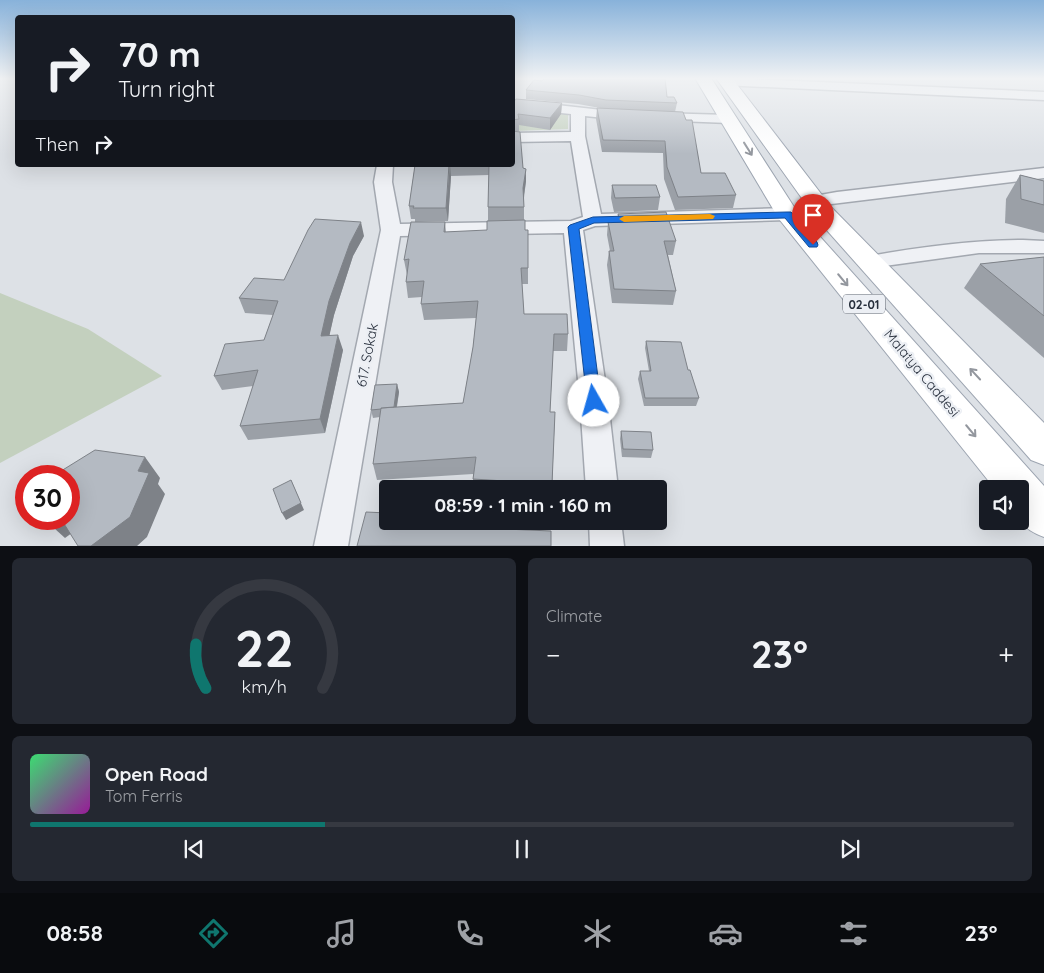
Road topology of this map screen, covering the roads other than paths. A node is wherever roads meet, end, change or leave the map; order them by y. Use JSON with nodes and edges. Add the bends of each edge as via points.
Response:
{"nodes":[{"id":1,"x":722,"y":103,"type":"edge"},
{"id":2,"x":732,"y":103,"type":"edge"},
{"id":3,"x":515,"y":104,"type":"edge"},
{"id":4,"x":578,"y":110,"type":"junction"},
{"id":5,"x":729,"y":119,"type":"junction"},
{"id":6,"x":578,"y":136,"type":"junction"},
{"id":7,"x":515,"y":138,"type":"edge"},
{"id":8,"x":384,"y":167,"type":"edge"},
{"id":9,"x":1044,"y":173,"type":"edge"},
{"id":10,"x":815,"y":201,"type":"junction"},
{"id":11,"x":787,"y":214,"type":"junction"},
{"id":12,"x":583,"y":223,"type":"junction"},
{"id":13,"x":391,"y":230,"type":"junction"},
{"id":14,"x":1044,"y":247,"type":"edge"},
{"id":15,"x":870,"y":262,"type":"junction"},
{"id":16,"x":1044,"y":448,"type":"edge"},
{"id":17,"x":601,"y":480,"type":"edge"},
{"id":18,"x":1044,"y":517,"type":"edge"},
{"id":19,"x":606,"y":530,"type":"edge"},
{"id":20,"x":331,"y":546,"type":"edge"},
{"id":21,"x":608,"y":546,"type":"edge"}],
"edges":[{"from":1,"to":5,"type":"main road","name":"Malatya Caddesi","number":"02-01"},
{"from":2,"to":10,"type":"main road"},
{"from":3,"to":4,"type":"street"},
{"from":4,"to":5,"type":"street","via":[[606,115]]},
{"from":4,"to":6,"type":"street"},
{"from":5,"to":11,"type":"main road","name":"Malatya Caddesi","number":"02-01","one_way":true},
{"from":6,"to":7,"type":"street"},
{"from":6,"to":12,"type":"street"},
{"from":8,"to":13,"type":"street","name":"617. Sokak","via":[[383,182]]},
{"from":9,"to":10,"type":"street"},
{"from":10,"to":15,"type":"main road"},
{"from":11,"to":12,"type":"street"},
{"from":11,"to":18,"type":"main road","name":"Malatya Caddesi","number":"02-01","one_way":true},
{"from":12,"to":13,"type":"street"},
{"from":12,"to":17,"type":"street"},
{"from":13,"to":20,"type":"street","name":"617. Sokak"},
{"from":14,"to":15,"type":"street","via":[[987,247]]},
{"from":16,"to":15,"type":"main road","one_way":true},
{"from":19,"to":21,"type":"street"}]}
